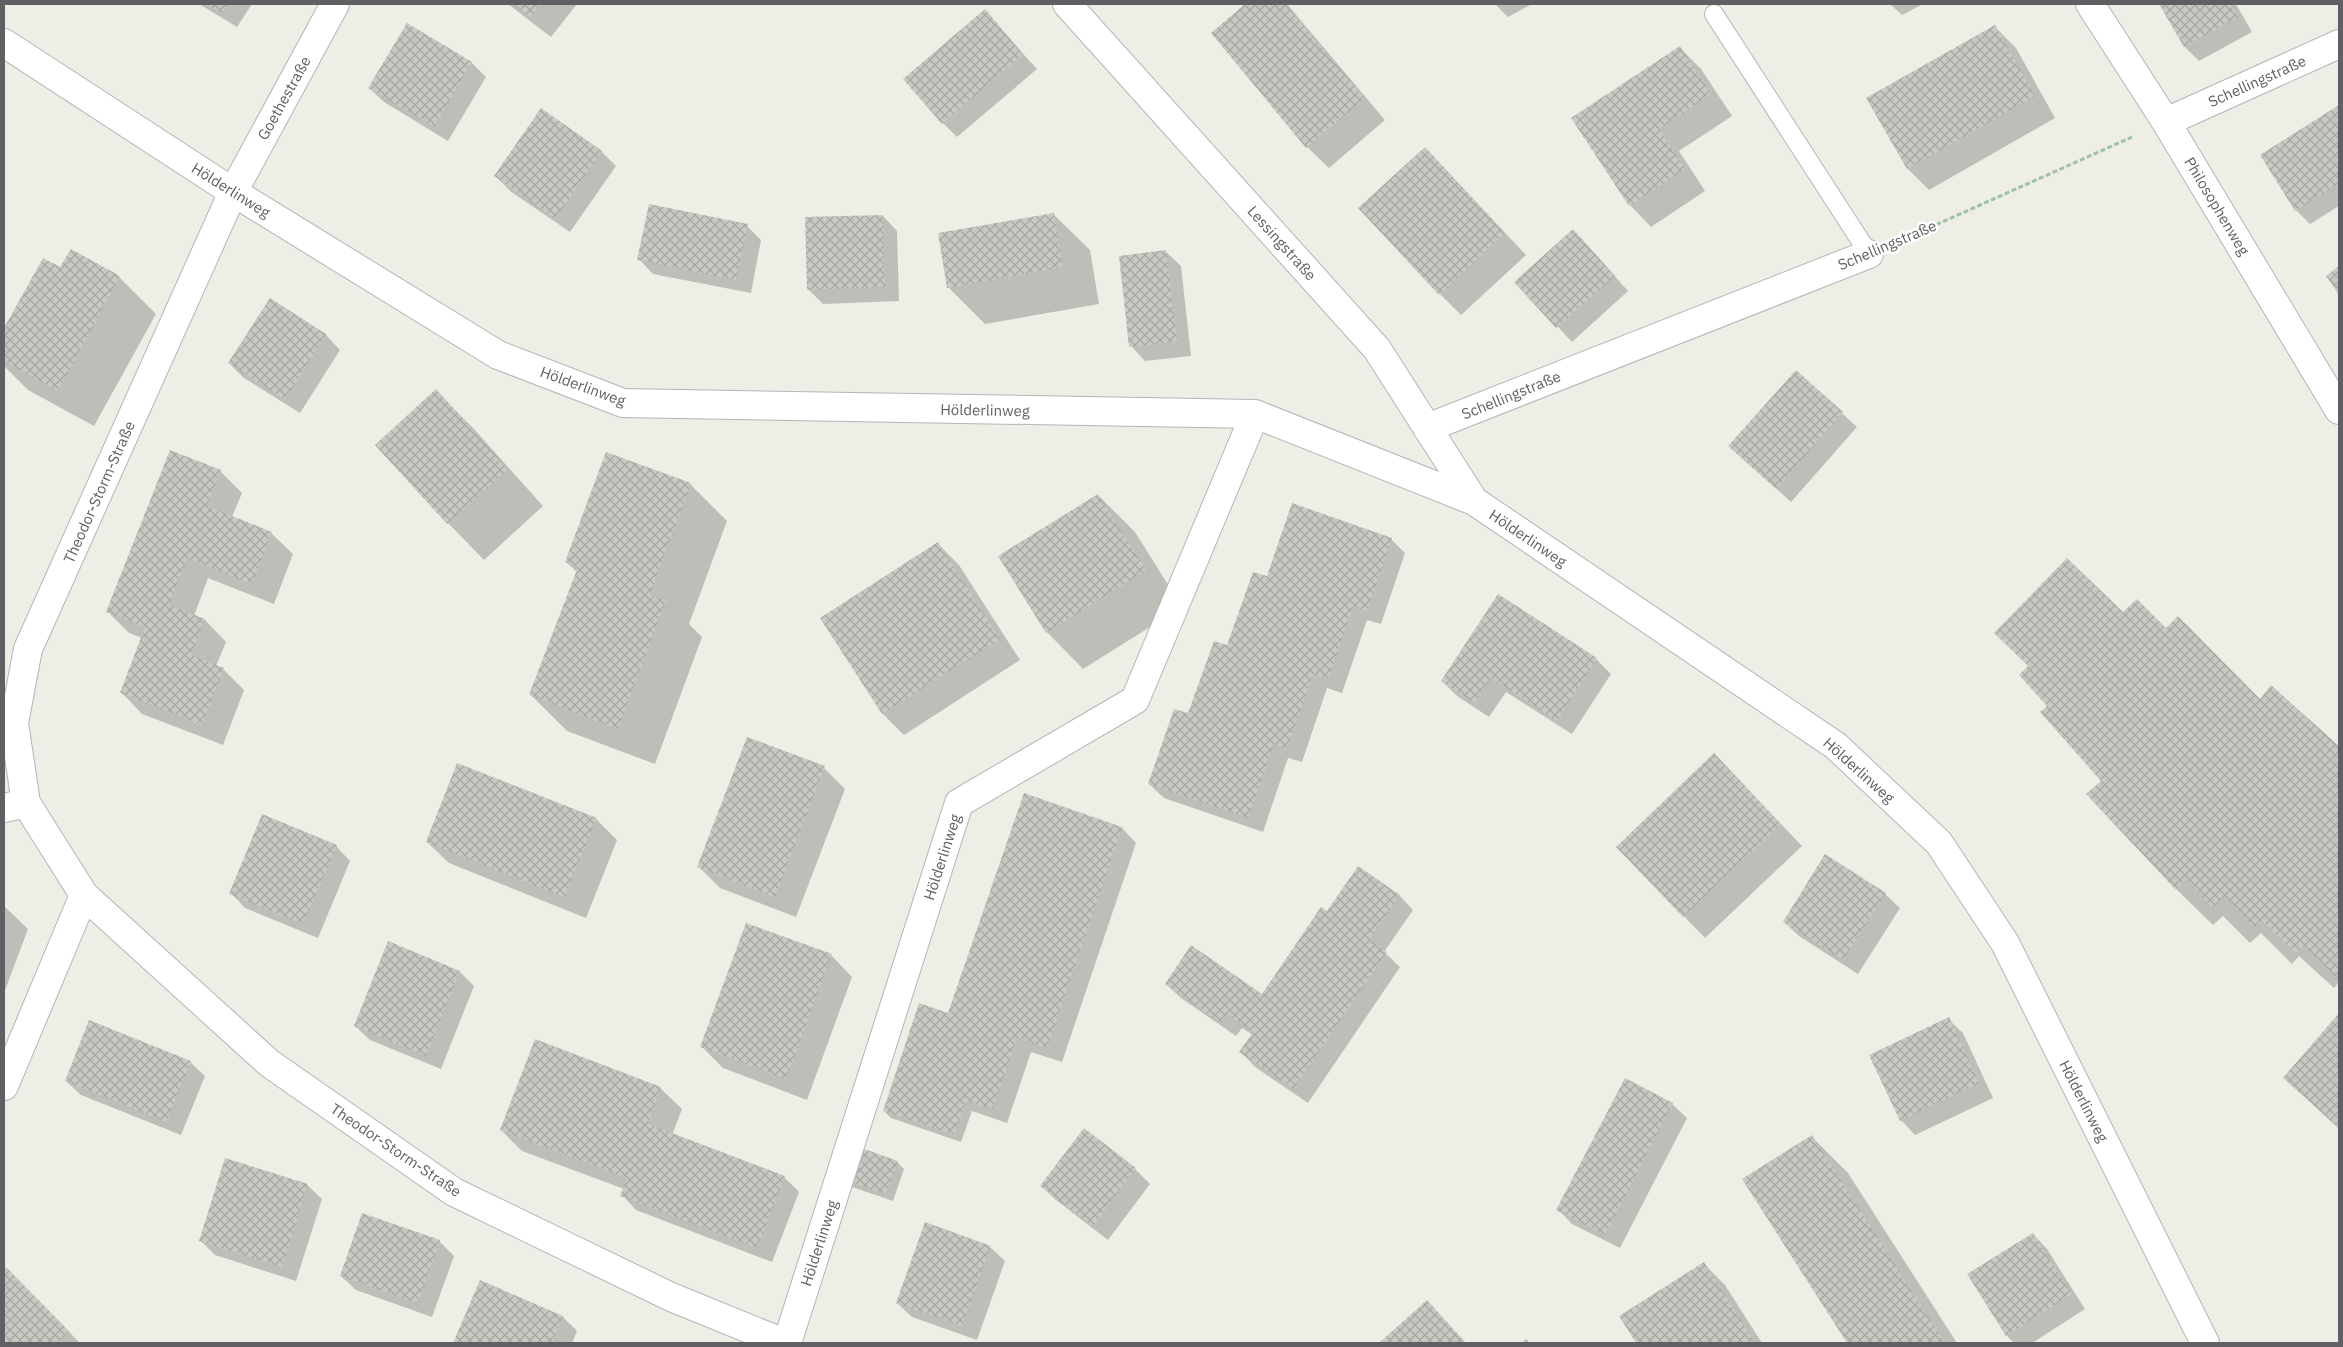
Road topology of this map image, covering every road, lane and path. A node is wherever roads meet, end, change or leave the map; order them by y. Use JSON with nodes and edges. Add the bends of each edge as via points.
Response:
{"nodes":[{"id":1,"x":335,"y":4,"type":"edge"},
{"id":2,"x":1067,"y":4,"type":"edge"},
{"id":3,"x":2090,"y":4,"type":"edge"},
{"id":4,"x":1714,"y":14,"type":"dead end"},
{"id":5,"x":4,"y":43,"type":"edge"},
{"id":6,"x":2339,"y":44,"type":"edge"},
{"id":7,"x":2166,"y":122,"type":"junction"},
{"id":8,"x":233,"y":192,"type":"junction"},
{"id":9,"x":1869,"y":254,"type":"junction"},
{"id":10,"x":2339,"y":410,"type":"edge"},
{"id":11,"x":1255,"y":414,"type":"junction"},
{"id":12,"x":1427,"y":428,"type":"junction"},
{"id":13,"x":1474,"y":501,"type":"junction"},
{"id":14,"x":15,"y":806,"type":"edge"},
{"id":15,"x":84,"y":895,"type":"junction"},
{"id":16,"x":4,"y":1086,"type":"edge"},
{"id":17,"x":785,"y":1343,"type":"edge"},
{"id":18,"x":2205,"y":1343,"type":"edge"}],
"edges":[{"from":1,"to":8,"type":"street","name":"Goethestraße"},
{"from":2,"to":12,"type":"street","name":"Lessingstraße","via":[[1376,349]]},
{"from":3,"to":7,"type":"street","name":"Philosophenweg"},
{"from":4,"to":9,"type":"lane"},
{"from":5,"to":8,"type":"street","name":"Hölderlinweg"},
{"from":6,"to":7,"type":"street","name":"Schellingstraße"},
{"from":7,"to":9,"type":"path","name":"Schellingstraße"},
{"from":7,"to":10,"type":"street","name":"Philosophenweg"},
{"from":8,"to":11,"type":"street","name":"Hölderlinweg","via":[[498,355],[623,404]]},
{"from":8,"to":14,"type":"street","name":"Theodor-Storm-Straße","via":[[28,649],[14,724]]},
{"from":9,"to":12,"type":"street","name":"Schellingstraße"},
{"from":11,"to":13,"type":"street","name":"Hölderlinweg"},
{"from":11,"to":17,"type":"street","name":"Hölderlinweg","via":[[1135,700],[959,803]]},
{"from":12,"to":13,"type":"street","name":"Lessingstraße"},
{"from":13,"to":18,"type":"street","name":"Hölderlinweg","via":[[1836,746],[1939,843],[2006,943]]},
{"from":14,"to":15,"type":"street","name":"Theodor-Storm-Straße"},
{"from":15,"to":16,"type":"street"},
{"from":15,"to":17,"type":"street","name":"Theodor-Storm-Straße","via":[[269,1063],[454,1192],[671,1297]]}]}
